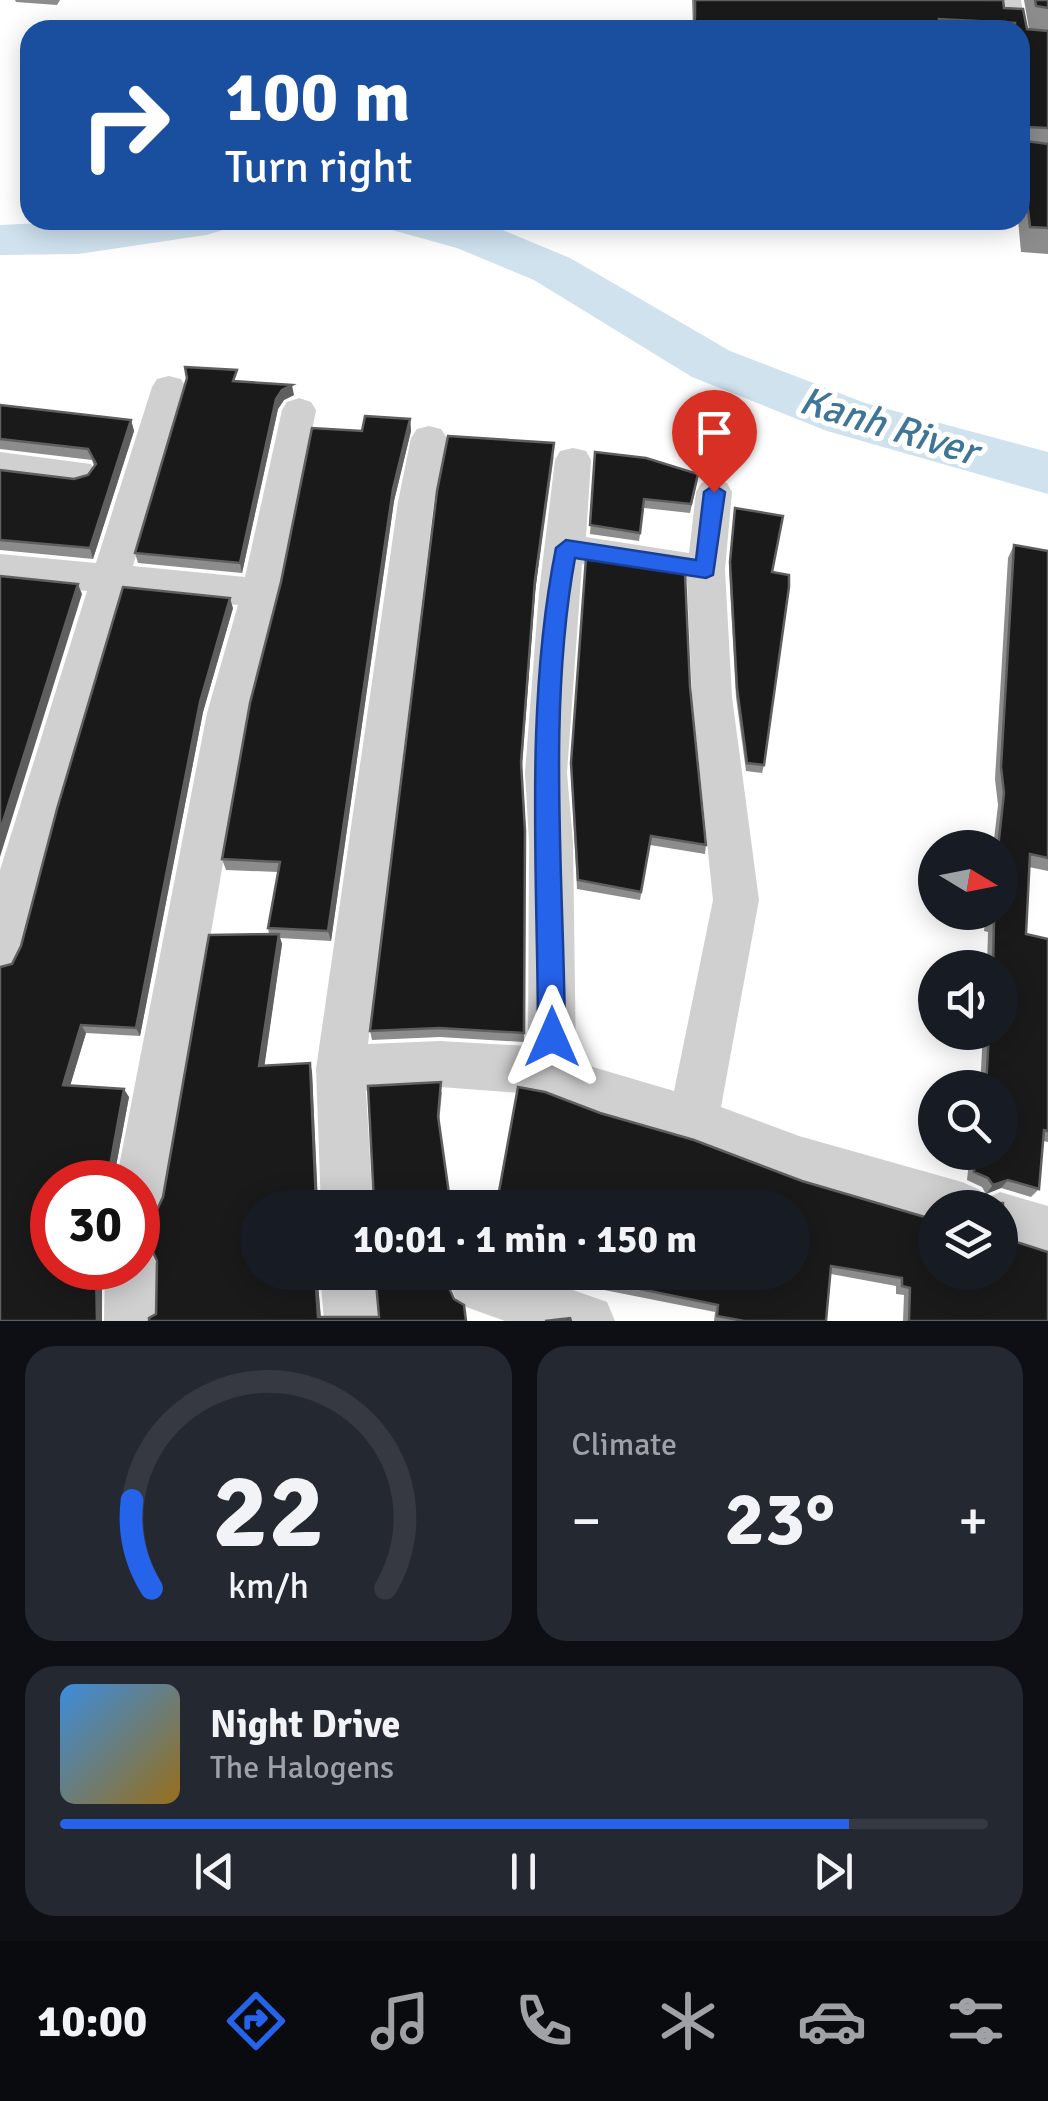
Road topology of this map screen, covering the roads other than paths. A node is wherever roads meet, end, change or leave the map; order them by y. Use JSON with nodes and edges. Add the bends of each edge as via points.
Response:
{"nodes":[{"id":1,"x":169,"y":387,"type":"dead end"},
{"id":2,"x":299,"y":410,"type":"dead end"},
{"id":3,"x":429,"y":438,"type":"dead end"},
{"id":4,"x":573,"y":460,"type":"dead end"},
{"id":5,"x":0,"y":465,"type":"edge"},
{"id":6,"x":78,"y":473,"type":"edge"},
{"id":7,"x":714,"y":492,"type":"dead end"},
{"id":8,"x":566,"y":548,"type":"junction"},
{"id":9,"x":0,"y":568,"type":"edge"},
{"id":10,"x":706,"y":570,"type":"junction"},
{"id":11,"x":112,"y":578,"type":"junction"},
{"id":12,"x":261,"y":592,"type":"junction"},
{"id":13,"x":18,"y":817,"type":"edge"},
{"id":14,"x":0,"y":954,"type":"edge"},
{"id":15,"x":340,"y":1069,"type":"junction"},
{"id":16,"x":552,"y":1076,"type":"junction"},
{"id":17,"x":692,"y":1121,"type":"junction"},
{"id":18,"x":144,"y":1160,"type":"edge"},
{"id":19,"x":347,"y":1190,"type":"edge"},
{"id":20,"x":918,"y":1195,"type":"edge"},
{"id":21,"x":1018,"y":1223,"type":"edge"},
{"id":22,"x":1048,"y":1232,"type":"edge"},
{"id":23,"x":131,"y":1290,"type":"edge"},
{"id":24,"x":349,"y":1290,"type":"edge"},
{"id":25,"x":493,"y":1290,"type":"edge"},
{"id":26,"x":131,"y":1321,"type":"edge"},
{"id":27,"x":351,"y":1321,"type":"edge"},
{"id":28,"x":588,"y":1321,"type":"edge"}],
"edges":[{"from":1,"to":11,"type":"street"},
{"from":2,"to":12,"type":"street"},
{"from":3,"to":15,"type":"street"},
{"from":4,"to":8,"type":"street"},
{"from":5,"to":6,"type":"street"},
{"from":7,"to":10,"type":"street"},
{"from":8,"to":10,"type":"street"},
{"from":8,"to":16,"type":"street","via":[[546,773]]},
{"from":9,"to":11,"type":"street"},
{"from":10,"to":17,"type":"street","via":[[712,696],[736,900]]},
{"from":11,"to":12,"type":"street"},
{"from":11,"to":13,"type":"street"},
{"from":12,"to":18,"type":"street","via":[[228,713]]},
{"from":13,"to":14,"type":"street"},
{"from":15,"to":16,"type":"street","via":[[440,1064]]},
{"from":15,"to":19,"type":"street"},
{"from":16,"to":17,"type":"street"},
{"from":17,"to":20,"type":"street"},
{"from":21,"to":22,"type":"street"},
{"from":23,"to":26,"type":"street"},
{"from":24,"to":27,"type":"street"},
{"from":25,"to":28,"type":"street"}]}
